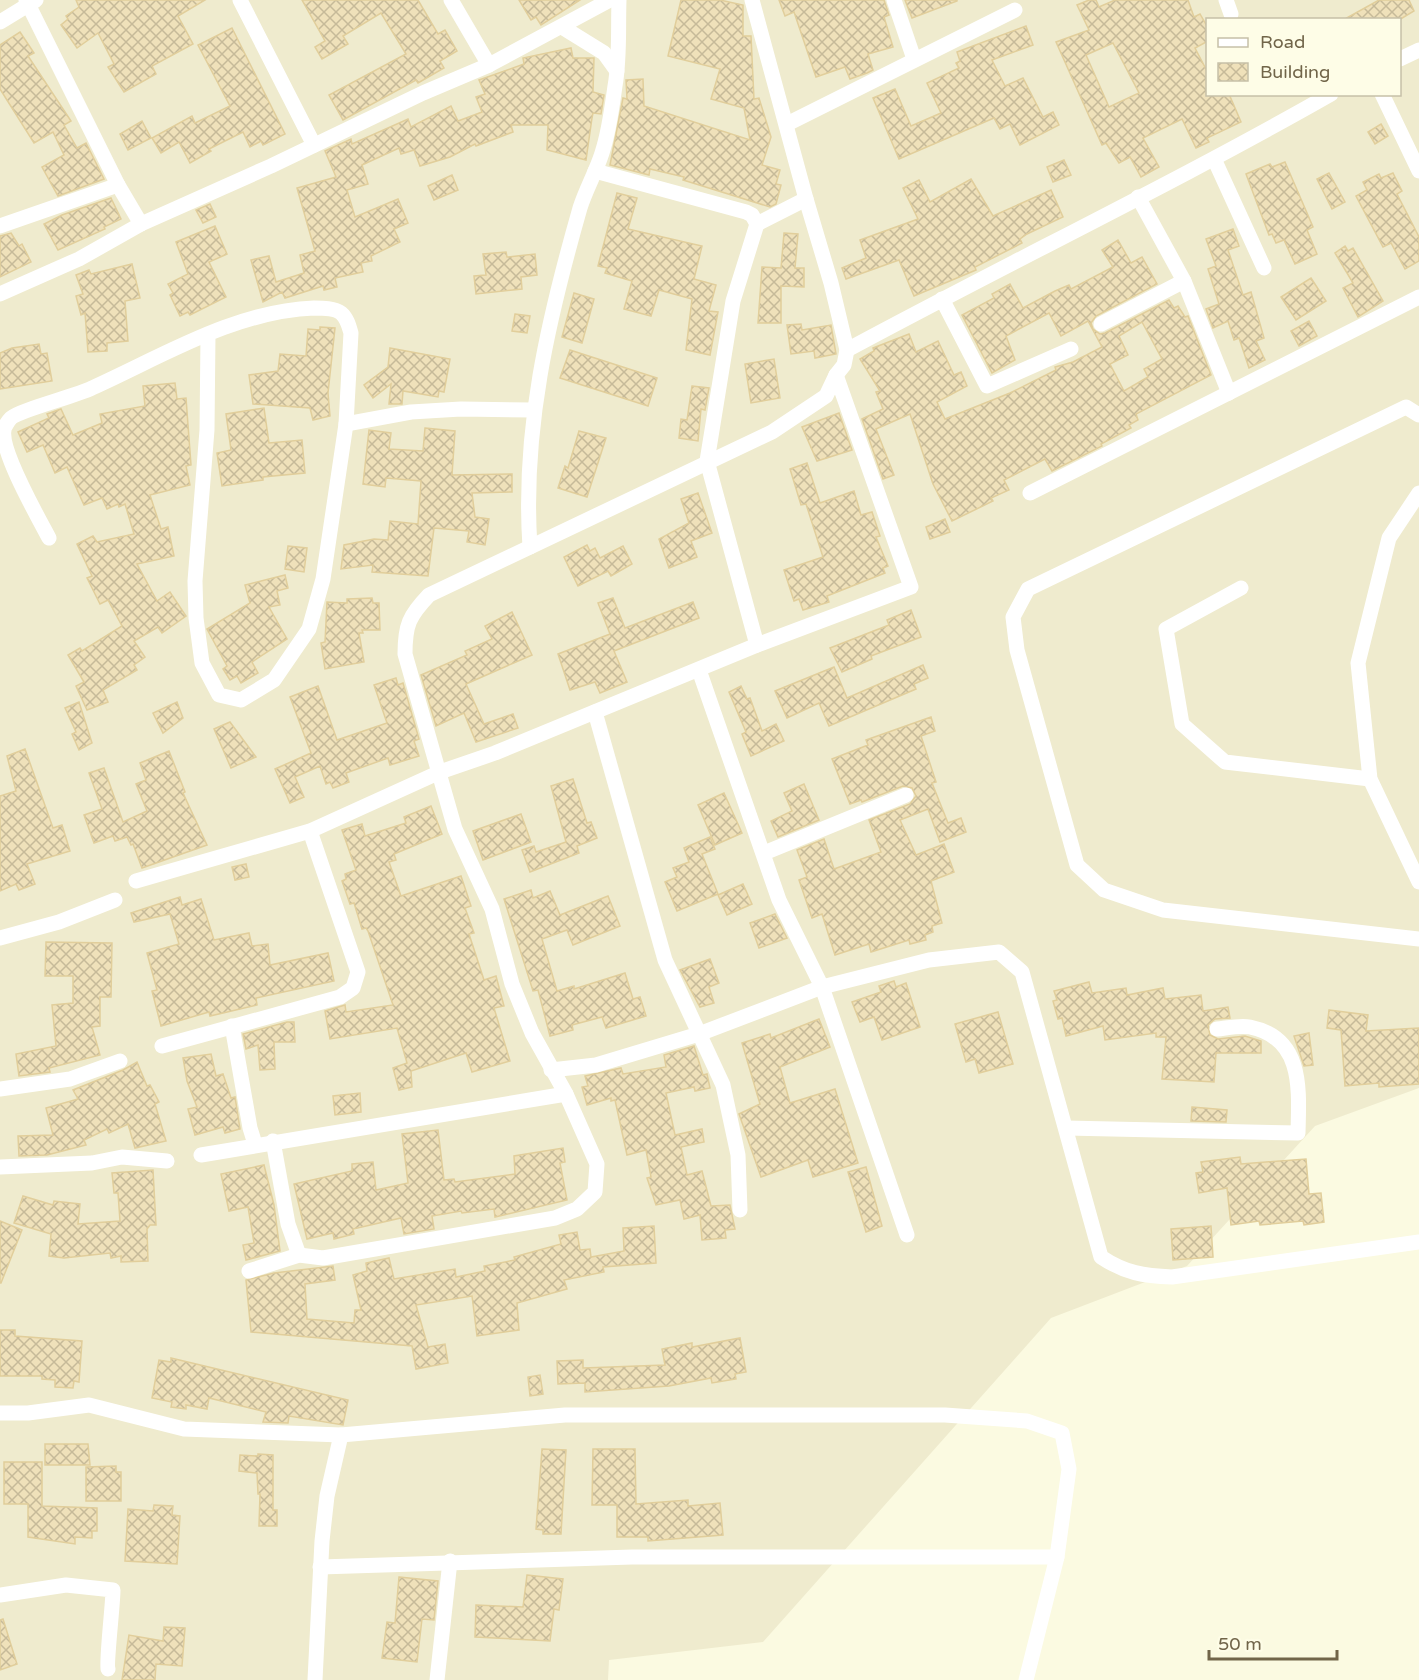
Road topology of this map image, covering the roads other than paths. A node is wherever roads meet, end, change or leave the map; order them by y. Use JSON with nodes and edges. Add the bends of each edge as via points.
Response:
{"nodes":[{"id":1,"x":240,"y":0,"type":"edge"},
{"id":2,"x":451,"y":0,"type":"edge"},
{"id":3,"x":610,"y":0,"type":"edge"},
{"id":4,"x":619,"y":0,"type":"edge"},
{"id":5,"x":752,"y":0,"type":"edge"},
{"id":6,"x":894,"y":0,"type":"edge"},
{"id":7,"x":30,"y":2,"type":"edge"},
{"id":8,"x":1016,"y":10,"type":"dead end"},
{"id":9,"x":0,"y":22,"type":"edge"},
{"id":10,"x":562,"y":27,"type":"junction"},
{"id":11,"x":1419,"y":50,"type":"edge"},
{"id":12,"x":914,"y":58,"type":"junction"},
{"id":13,"x":1401,"y":59,"type":"edge"},
{"id":14,"x":489,"y":65,"type":"junction"},
{"id":15,"x":617,"y":71,"type":"junction"},
{"id":16,"x":1328,"y":96,"type":"edge"},
{"id":17,"x":1383,"y":96,"type":"edge"},
{"id":18,"x":788,"y":124,"type":"junction"},
{"id":19,"x":314,"y":145,"type":"junction"},
{"id":20,"x":1215,"y":161,"type":"junction"},
{"id":21,"x":595,"y":171,"type":"junction"},
{"id":22,"x":1419,"y":171,"type":"edge"},
{"id":23,"x":118,"y":185,"type":"junction"},
{"id":24,"x":1138,"y":197,"type":"junction"},
{"id":25,"x":806,"y":199,"type":"junction"},
{"id":26,"x":141,"y":224,"type":"junction"},
{"id":27,"x":757,"y":224,"type":"junction"},
{"id":28,"x":0,"y":226,"type":"edge"},
{"id":29,"x":1264,"y":268,"type":"dead end"},
{"id":30,"x":1184,"y":281,"type":"junction"},
{"id":31,"x":0,"y":294,"type":"edge"},
{"id":32,"x":1419,"y":297,"type":"edge"},
{"id":33,"x":942,"y":299,"type":"junction"},
{"id":34,"x":1101,"y":324,"type":"dead end"},
{"id":35,"x":207,"y":335,"type":"junction"},
{"id":36,"x":1071,"y":349,"type":"dead end"},
{"id":37,"x":847,"y":350,"type":"junction"},
{"id":38,"x":836,"y":375,"type":"junction"},
{"id":39,"x":1229,"y":393,"type":"junction"},
{"id":40,"x":533,"y":410,"type":"junction"},
{"id":41,"x":1419,"y":415,"type":"edge"},
{"id":42,"x":346,"y":424,"type":"junction"},
{"id":43,"x":707,"y":461,"type":"junction"},
{"id":44,"x":1419,"y":493,"type":"edge"},
{"id":45,"x":1030,"y":494,"type":"dead end"},
{"id":46,"x":49,"y":538,"type":"dead end"},
{"id":47,"x":530,"y":547,"type":"junction"},
{"id":48,"x":1241,"y":588,"type":"dead end"},
{"id":49,"x":757,"y":645,"type":"junction"},
{"id":50,"x":699,"y":670,"type":"junction"},
{"id":51,"x":595,"y":712,"type":"junction"},
{"id":52,"x":440,"y":772,"type":"junction"},
{"id":53,"x":1370,"y":779,"type":"junction"},
{"id":54,"x":906,"y":795,"type":"dead end"},
{"id":55,"x":310,"y":831,"type":"junction"},
{"id":56,"x":764,"y":853,"type":"junction"},
{"id":57,"x":136,"y":881,"type":"dead end"},
{"id":58,"x":1419,"y":882,"type":"edge"},
{"id":59,"x":115,"y":900,"type":"dead end"},
{"id":60,"x":0,"y":939,"type":"edge"},
{"id":61,"x":1419,"y":939,"type":"edge"},
{"id":62,"x":822,"y":987,"type":"junction"},
{"id":63,"x":232,"y":1026,"type":"junction"},
{"id":64,"x":1218,"y":1029,"type":"dead end"},
{"id":65,"x":699,"y":1034,"type":"junction"},
{"id":66,"x":162,"y":1046,"type":"dead end"},
{"id":67,"x":120,"y":1061,"type":"dead end"},
{"id":68,"x":550,"y":1070,"type":"junction"},
{"id":69,"x":0,"y":1089,"type":"edge"},
{"id":70,"x":566,"y":1094,"type":"junction"},
{"id":71,"x":1066,"y":1128,"type":"junction"},
{"id":72,"x":273,"y":1141,"type":"junction"},
{"id":73,"x":255,"y":1144,"type":"junction"},
{"id":74,"x":201,"y":1155,"type":"dead end"},
{"id":75,"x":167,"y":1161,"type":"dead end"},
{"id":76,"x":0,"y":1167,"type":"edge"},
{"id":77,"x":740,"y":1210,"type":"dead end"},
{"id":78,"x":907,"y":1235,"type":"dead end"},
{"id":79,"x":1419,"y":1242,"type":"edge"},
{"id":80,"x":299,"y":1255,"type":"junction"},
{"id":81,"x":249,"y":1271,"type":"dead end"},
{"id":82,"x":0,"y":1413,"type":"edge"},
{"id":83,"x":340,"y":1435,"type":"junction"},
{"id":84,"x":1057,"y":1557,"type":"junction"},
{"id":85,"x":450,"y":1561,"type":"junction"},
{"id":86,"x":320,"y":1567,"type":"junction"},
{"id":87,"x":0,"y":1594,"type":"edge"},
{"id":88,"x":108,"y":1669,"type":"dead end"},
{"id":89,"x":315,"y":1680,"type":"edge"},
{"id":90,"x":437,"y":1680,"type":"edge"},
{"id":91,"x":1026,"y":1680,"type":"edge"}],
"edges":[{"from":1,"to":19,"type":"street"},
{"from":2,"to":14,"type":"street"},
{"from":3,"to":10,"type":"street"},
{"from":4,"to":15,"type":"street"},
{"from":5,"to":18,"type":"street"},
{"from":6,"to":12,"type":"street"},
{"from":7,"to":9,"type":"street"},
{"from":7,"to":23,"type":"street"},
{"from":8,"to":12,"type":"street"},
{"from":10,"to":14,"type":"street"},
{"from":10,"to":15,"type":"street","via":[[604,52]]},
{"from":11,"to":13,"type":"street"},
{"from":12,"to":18,"type":"street"},
{"from":14,"to":19,"type":"street"},
{"from":15,"to":21,"type":"street","via":[[603,151]]},
{"from":16,"to":20,"type":"street"},
{"from":17,"to":22,"type":"street"},
{"from":18,"to":25,"type":"street"},
{"from":19,"to":26,"type":"street"},
{"from":20,"to":24,"type":"street"},
{"from":20,"to":29,"type":"street"},
{"from":21,"to":27,"type":"street","via":[[746,212]]},
{"from":21,"to":40,"type":"street","via":[[581,204],[547,331]]},
{"from":23,"to":26,"type":"street"},
{"from":23,"to":28,"type":"street"},
{"from":24,"to":30,"type":"street"},
{"from":24,"to":33,"type":"street"},
{"from":25,"to":27,"type":"street"},
{"from":25,"to":37,"type":"street"},
{"from":26,"to":31,"type":"street","via":[[79,259]]},
{"from":27,"to":43,"type":"street","via":[[733,302]]},
{"from":30,"to":34,"type":"street"},
{"from":30,"to":39,"type":"street"},
{"from":32,"to":39,"type":"street"},
{"from":33,"to":36,"type":"street","via":[[987,386]]},
{"from":33,"to":37,"type":"street"},
{"from":35,"to":42,"type":"street","via":[[253,318],[298,309],[340,312],[351,333]]},
{"from":35,"to":42,"type":"street","via":[[207,430],[195,581],[196,618],[202,663],[219,695],[241,700],[273,680],[309,629],[323,579]]},
{"from":35,"to":46,"type":"street","via":[[84,392],[11,418],[3,431],[4,449]]},
{"from":37,"to":38,"type":"street","via":[[844,365]]},
{"from":38,"to":43,"type":"street","via":[[826,396],[772,432]]},
{"from":38,"to":49,"type":"street","via":[[911,587]]},
{"from":39,"to":45,"type":"street"},
{"from":40,"to":42,"type":"street","via":[[411,412]]},
{"from":40,"to":47,"type":"street"},
{"from":41,"to":61,"type":"street","via":[[1406,407],[1028,589],[1013,617],[1017,650],[1077,865],[1104,890],[1163,910]]},
{"from":43,"to":47,"type":"street"},
{"from":43,"to":49,"type":"street"},
{"from":44,"to":53,"type":"street","via":[[1389,538],[1358,663]]},
{"from":47,"to":52,"type":"street","via":[[429,595],[411,613],[405,633],[405,654]]},
{"from":48,"to":53,"type":"street","via":[[1166,629],[1182,724],[1225,762]]},
{"from":49,"to":50,"type":"street"},
{"from":50,"to":51,"type":"street"},
{"from":50,"to":56,"type":"street"},
{"from":51,"to":52,"type":"street"},
{"from":51,"to":65,"type":"street","via":[[665,960]]},
{"from":52,"to":55,"type":"street"},
{"from":52,"to":68,"type":"street","via":[[455,829],[492,909],[512,984]]},
{"from":53,"to":58,"type":"street"},
{"from":54,"to":56,"type":"street"},
{"from":55,"to":57,"type":"street"},
{"from":55,"to":63,"type":"street","via":[[358,972],[353,988],[340,997]]},
{"from":56,"to":62,"type":"street","via":[[779,900]]},
{"from":59,"to":60,"type":"street"},
{"from":62,"to":65,"type":"street"},
{"from":62,"to":71,"type":"street","via":[[929,960],[999,952],[1022,972]]},
{"from":62,"to":78,"type":"street"},
{"from":63,"to":66,"type":"street"},
{"from":63,"to":73,"type":"street"},
{"from":64,"to":71,"type":"street","via":[[1249,1026],[1276,1036],[1292,1058],[1299,1090],[1298,1133]]},
{"from":65,"to":68,"type":"street","via":[[597,1065]]},
{"from":65,"to":77,"type":"street","via":[[723,1085],[738,1155]]},
{"from":67,"to":69,"type":"street","via":[[70,1079]]},
{"from":68,"to":70,"type":"street"},
{"from":70,"to":72,"type":"street"},
{"from":70,"to":80,"type":"street","via":[[597,1164],[595,1192],[576,1209],[555,1218],[323,1258]]},
{"from":71,"to":79,"type":"street","via":[[1101,1257],[1120,1270],[1172,1277]]},
{"from":72,"to":73,"type":"street"},
{"from":72,"to":80,"type":"street","via":[[288,1224]]},
{"from":73,"to":74,"type":"street"},
{"from":75,"to":76,"type":"street","via":[[122,1157],[92,1163]]},
{"from":80,"to":81,"type":"street"},
{"from":82,"to":83,"type":"street","via":[[89,1405],[184,1429]]},
{"from":83,"to":84,"type":"street","via":[[565,1414],[945,1415],[1027,1421],[1062,1433],[1069,1469]]},
{"from":83,"to":86,"type":"street","via":[[327,1496]]},
{"from":84,"to":85,"type":"street","via":[[786,1555]]},
{"from":84,"to":91,"type":"street"},
{"from":85,"to":86,"type":"street"},
{"from":85,"to":90,"type":"street"},
{"from":86,"to":89,"type":"street"},
{"from":87,"to":88,"type":"street","via":[[66,1585],[113,1590]]}]}
